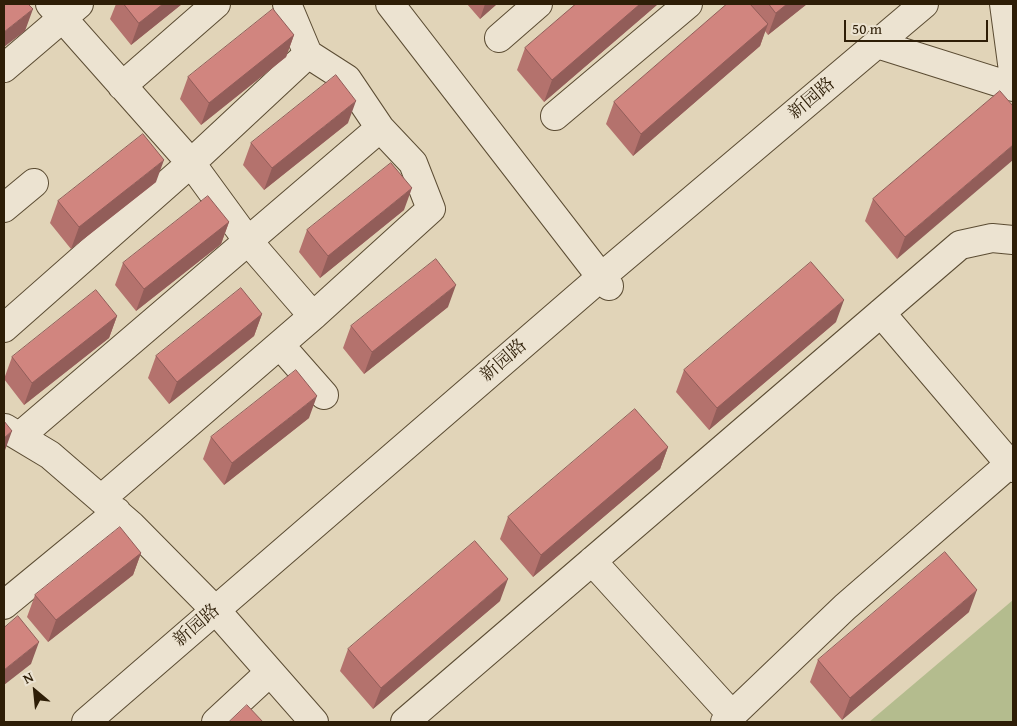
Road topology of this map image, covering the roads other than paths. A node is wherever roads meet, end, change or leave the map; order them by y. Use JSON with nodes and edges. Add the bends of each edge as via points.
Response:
{"nodes":[{"id":1,"x":216,"y":4,"type":"edge"},
{"id":2,"x":286,"y":4,"type":"edge"},
{"id":3,"x":390,"y":4,"type":"edge"},
{"id":4,"x":538,"y":4,"type":"edge"},
{"id":5,"x":688,"y":4,"type":"edge"},
{"id":6,"x":1004,"y":4,"type":"edge"},
{"id":7,"x":920,"y":6,"type":"edge"},
{"id":8,"x":64,"y":9,"type":"edge"},
{"id":9,"x":499,"y":38,"type":"dead end"},
{"id":10,"x":880,"y":45,"type":"junction"},
{"id":11,"x":308,"y":54,"type":"junction"},
{"id":12,"x":4,"y":68,"type":"edge"},
{"id":13,"x":1013,"y":71,"type":"edge"},
{"id":14,"x":122,"y":86,"type":"junction"},
{"id":15,"x":1013,"y":86,"type":"edge"},
{"id":16,"x":555,"y":116,"type":"dead end"},
{"id":17,"x":380,"y":128,"type":"junction"},
{"id":18,"x":191,"y":163,"type":"junction"},
{"id":19,"x":34,"y":183,"type":"dead end"},
{"id":20,"x":4,"y":208,"type":"edge"},
{"id":21,"x":1013,"y":240,"type":"edge"},
{"id":22,"x":248,"y":241,"type":"junction"},
{"id":23,"x":605,"y":281,"type":"junction"},
{"id":24,"x":881,"y":313,"type":"junction"},
{"id":25,"x":313,"y":316,"type":"junction"},
{"id":26,"x":4,"y":328,"type":"edge"},
{"id":27,"x":280,"y":345,"type":"junction"},
{"id":28,"x":324,"y":395,"type":"dead end"},
{"id":29,"x":12,"y":432,"type":"edge"},
{"id":30,"x":1012,"y":464,"type":"edge"},
{"id":31,"x":109,"y":506,"type":"junction"},
{"id":32,"x":592,"y":561,"type":"junction"},
{"id":33,"x":4,"y":606,"type":"edge"},
{"id":34,"x":217,"y":612,"type":"junction"},
{"id":35,"x":270,"y":672,"type":"junction"},
{"id":36,"x":728,"y":719,"type":"edge"},
{"id":37,"x":86,"y":722,"type":"edge"},
{"id":38,"x":98,"y":722,"type":"edge"},
{"id":39,"x":216,"y":722,"type":"edge"},
{"id":40,"x":314,"y":722,"type":"edge"},
{"id":41,"x":405,"y":722,"type":"edge"}],
"edges":[{"from":1,"to":14,"type":"street"},
{"from":2,"to":11,"type":"street"},
{"from":3,"to":23,"type":"street"},
{"from":4,"to":9,"type":"street"},
{"from":5,"to":16,"type":"street"},
{"from":6,"to":13,"type":"street"},
{"from":7,"to":10,"type":"street","name":"新园路"},
{"from":8,"to":12,"type":"street"},
{"from":8,"to":14,"type":"street"},
{"from":10,"to":15,"type":"street"},
{"from":10,"to":23,"type":"street","name":"新园路"},
{"from":11,"to":17,"type":"street","via":[[347,79]]},
{"from":11,"to":18,"type":"street"},
{"from":14,"to":18,"type":"street"},
{"from":17,"to":22,"type":"street"},
{"from":17,"to":25,"type":"street","via":[[413,163],[431,209]]},
{"from":18,"to":22,"type":"street"},
{"from":18,"to":26,"type":"street"},
{"from":19,"to":20,"type":"street"},
{"from":21,"to":24,"type":"street","via":[[992,238],[960,245]]},
{"from":22,"to":25,"type":"street"},
{"from":22,"to":29,"type":"street"},
{"from":23,"to":34,"type":"street","name":"新园路"},
{"from":24,"to":30,"type":"street"},
{"from":24,"to":32,"type":"street"},
{"from":25,"to":27,"type":"street"},
{"from":27,"to":28,"type":"street"},
{"from":27,"to":31,"type":"street"},
{"from":29,"to":31,"type":"street","via":[[50,454]]},
{"from":30,"to":36,"type":"street","via":[[845,607]]},
{"from":31,"to":33,"type":"street"},
{"from":31,"to":34,"type":"street"},
{"from":32,"to":36,"type":"street"},
{"from":32,"to":41,"type":"street"},
{"from":34,"to":35,"type":"street"},
{"from":34,"to":37,"type":"street","name":"新园路"},
{"from":34,"to":38,"type":"street","name":"新园路"},
{"from":35,"to":39,"type":"street"},
{"from":35,"to":40,"type":"street"}]}
